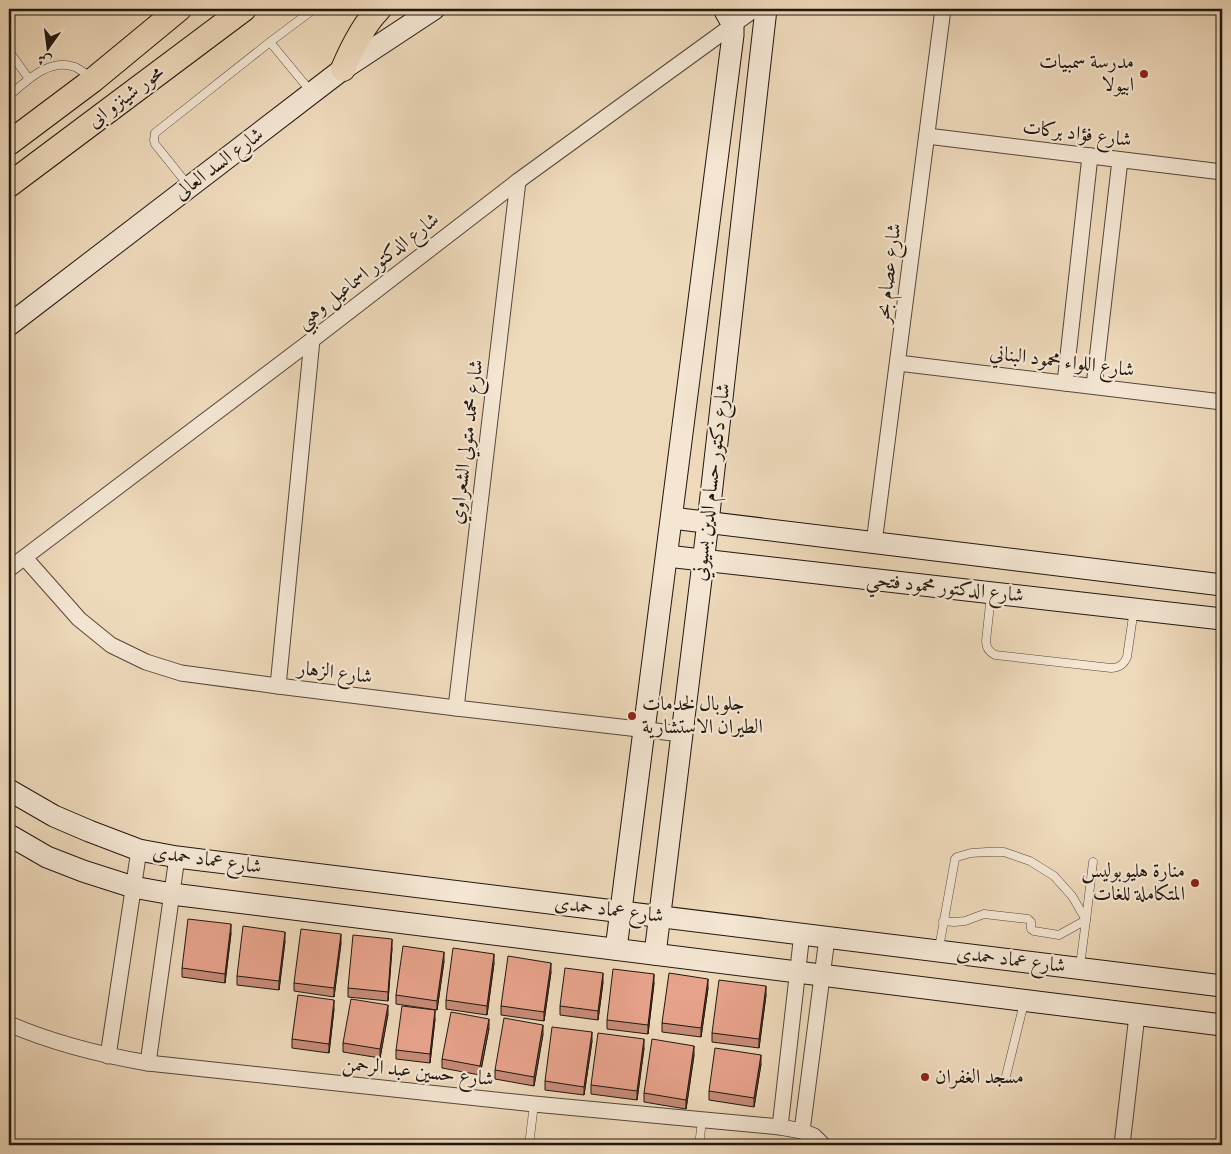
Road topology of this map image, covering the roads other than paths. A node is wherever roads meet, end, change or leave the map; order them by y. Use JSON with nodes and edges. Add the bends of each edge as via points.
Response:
{"nodes":[{"id":1,"x":179,"y":9,"type":"edge"},
{"id":2,"x":244,"y":9,"type":"edge"},
{"id":3,"x":314,"y":9,"type":"edge"},
{"id":4,"x":379,"y":9,"type":"edge"},
{"id":5,"x":434,"y":9,"type":"edge"},
{"id":6,"x":755,"y":9,"type":"edge"},
{"id":7,"x":766,"y":9,"type":"edge"},
{"id":8,"x":943,"y":9,"type":"edge"},
{"id":9,"x":728,"y":17,"type":"edge"},
{"id":10,"x":270,"y":42,"type":"junction"},
{"id":11,"x":9,"y":51,"type":"edge"},
{"id":12,"x":12,"y":61,"type":"edge"},
{"id":13,"x":343,"y":69,"type":"junction"},
{"id":14,"x":29,"y":79,"type":"junction"},
{"id":15,"x":93,"y":80,"type":"junction"},
{"id":16,"x":312,"y":93,"type":"junction"},
{"id":17,"x":9,"y":96,"type":"edge"},
{"id":18,"x":927,"y":136,"type":"junction"},
{"id":19,"x":9,"y":143,"type":"edge"},
{"id":20,"x":1090,"y":156,"type":"junction"},
{"id":21,"x":1120,"y":160,"type":"junction"},
{"id":22,"x":1222,"y":172,"type":"edge"},
{"id":23,"x":518,"y":181,"type":"junction"},
{"id":24,"x":9,"y":184,"type":"edge"},
{"id":25,"x":190,"y":187,"type":"junction"},
{"id":26,"x":9,"y":325,"type":"edge"},
{"id":27,"x":312,"y":340,"type":"junction"},
{"id":28,"x":898,"y":363,"type":"junction"},
{"id":29,"x":1065,"y":383,"type":"junction"},
{"id":30,"x":1094,"y":386,"type":"junction"},
{"id":31,"x":1222,"y":402,"type":"edge"},
{"id":32,"x":672,"y":518,"type":"junction"},
{"id":33,"x":708,"y":522,"type":"junction"},
{"id":34,"x":874,"y":542,"type":"junction"},
{"id":35,"x":667,"y":556,"type":"junction"},
{"id":36,"x":25,"y":558,"type":"junction"},
{"id":37,"x":703,"y":561,"type":"junction"},
{"id":38,"x":9,"y":569,"type":"edge"},
{"id":39,"x":1222,"y":585,"type":"edge"},
{"id":40,"x":992,"y":593,"type":"junction"},
{"id":41,"x":1134,"y":609,"type":"junction"},
{"id":42,"x":1222,"y":620,"type":"edge"},
{"id":43,"x":278,"y":686,"type":"junction"},
{"id":44,"x":456,"y":708,"type":"junction"},
{"id":45,"x":644,"y":729,"type":"junction"},
{"id":46,"x":682,"y":734,"type":"junction"},
{"id":47,"x":9,"y":790,"type":"edge"},
{"id":48,"x":9,"y":835,"type":"edge"},
{"id":49,"x":138,"y":850,"type":"junction"},
{"id":50,"x":177,"y":857,"type":"junction"},
{"id":51,"x":1093,"y":862,"type":"dead end"},
{"id":52,"x":133,"y":887,"type":"junction"},
{"id":53,"x":172,"y":894,"type":"junction"},
{"id":54,"x":621,"y":912,"type":"junction"},
{"id":55,"x":660,"y":917,"type":"junction"},
{"id":56,"x":1086,"y":920,"type":"junction"},
{"id":57,"x":943,"y":921,"type":"junction"},
{"id":58,"x":802,"y":933,"type":"junction"},
{"id":59,"x":828,"y":938,"type":"junction"},
{"id":60,"x":616,"y":949,"type":"junction"},
{"id":61,"x":938,"y":951,"type":"junction"},
{"id":62,"x":655,"y":954,"type":"junction"},
{"id":63,"x":1080,"y":968,"type":"junction"},
{"id":64,"x":797,"y":972,"type":"junction"},
{"id":65,"x":822,"y":975,"type":"junction"},
{"id":66,"x":1222,"y":986,"type":"edge"},
{"id":67,"x":1024,"y":1001,"type":"junction"},
{"id":68,"x":1137,"y":1015,"type":"junction"},
{"id":69,"x":9,"y":1024,"type":"edge"},
{"id":70,"x":1222,"y":1026,"type":"edge"},
{"id":71,"x":108,"y":1056,"type":"junction"},
{"id":72,"x":148,"y":1064,"type":"junction"},
{"id":73,"x":1006,"y":1076,"type":"dead end"},
{"id":74,"x":534,"y":1104,"type":"junction"},
{"id":75,"x":702,"y":1120,"type":"junction"},
{"id":76,"x":780,"y":1127,"type":"junction"},
{"id":77,"x":802,"y":1131,"type":"junction"},
{"id":78,"x":529,"y":1145,"type":"edge"},
{"id":79,"x":699,"y":1145,"type":"edge"},
{"id":80,"x":823,"y":1145,"type":"edge"},
{"id":81,"x":1122,"y":1145,"type":"edge"}],
"edges":[{"from":1,"to":15,"type":"main road","name":"محور شينزو ابى"},
{"from":2,"to":24,"type":"main road","name":"محور شينزو ابى"},
{"from":3,"to":10,"type":"lane"},
{"from":4,"to":13,"type":"main road","via":[[364,27]]},
{"from":5,"to":13,"type":"street","name":"شارع السد العالى"},
{"from":6,"to":9,"type":"street","name":"شارع الدكتور اسماعيل وهبي"},
{"from":7,"to":33,"type":"street","name":"شارع دكتور حسام الدين بسيوني"},
{"from":8,"to":18,"type":"street","name":"شارع عصام بحر"},
{"from":9,"to":23,"type":"street","name":"شارع الدكتور اسماعيل وهبي"},
{"from":9,"to":32,"type":"street","name":"شارع دكتور حسام الدين بسيوني","via":[[733,35]]},
{"from":10,"to":16,"type":"lane"},
{"from":10,"to":25,"type":"lane","via":[[155,133],[155,144]]},
{"from":11,"to":12,"type":"lane"},
{"from":12,"to":14,"type":"lane"},
{"from":13,"to":16,"type":"street","name":"شارع السد العالى"},
{"from":14,"to":15,"type":"lane","via":[[48,68],[66,65],[82,71]]},
{"from":14,"to":17,"type":"lane"},
{"from":15,"to":19,"type":"main road","name":"محور شينزو ابى"},
{"from":16,"to":25,"type":"street","name":"شارع السد العالى"},
{"from":18,"to":20,"type":"street","name":"شارع فؤاد بركات"},
{"from":18,"to":28,"type":"street","name":"شارع عصام بحر"},
{"from":20,"to":21,"type":"street","name":"شارع فؤاد بركات"},
{"from":20,"to":29,"type":"street"},
{"from":21,"to":22,"type":"street","name":"شارع فؤاد بركات"},
{"from":21,"to":30,"type":"street"},
{"from":23,"to":27,"type":"street","name":"شارع الدكتور اسماعيل وهبي"},
{"from":23,"to":44,"type":"street","name":"شارع محمد متولي الشعراوي"},
{"from":25,"to":26,"type":"street","name":"شارع السد العالى"},
{"from":27,"to":36,"type":"street","name":"شارع الدكتور اسماعيل وهبي"},
{"from":27,"to":43,"type":"street"},
{"from":28,"to":29,"type":"street","name":"شارع اللواء محمود البناني"},
{"from":28,"to":34,"type":"street","name":"شارع عصام بحر"},
{"from":29,"to":30,"type":"street","name":"شارع اللواء محمود البناني"},
{"from":30,"to":31,"type":"street","name":"شارع اللواء محمود البناني"},
{"from":32,"to":33,"type":"street","name":"شارع الدكتور محمود فتحي"},
{"from":32,"to":35,"type":"street","name":"شارع دكتور حسام الدين بسيوني"},
{"from":33,"to":34,"type":"street","name":"شارع الدكتور محمود فتحي"},
{"from":33,"to":37,"type":"street","name":"شارع دكتور حسام الدين بسيوني"},
{"from":34,"to":39,"type":"street","name":"شارع الدكتور محمود فتحي"},
{"from":35,"to":37,"type":"street","name":"شارع الدكتور محمود فتحي"},
{"from":35,"to":45,"type":"street","name":"شارع دكتور حسام الدين بسيوني"},
{"from":36,"to":38,"type":"street","name":"شارع الدكتور اسماعيل وهبي"},
{"from":36,"to":43,"type":"street","name":"شارع الزهار","via":[[79,619],[111,645],[146,662],[181,672]]},
{"from":37,"to":40,"type":"street","name":"شارع الدكتور محمود فتحي"},
{"from":37,"to":46,"type":"street","name":"شارع دكتور حسام الدين بسيوني"},
{"from":40,"to":41,"type":"street","name":"شارع الدكتور محمود فتحي"},
{"from":40,"to":41,"type":"lane","via":[[986,645],[995,655],[1117,668],[1127,657]]},
{"from":41,"to":42,"type":"street","name":"شارع الدكتور محمود فتحي"},
{"from":43,"to":44,"type":"street","name":"شارع الزهار"},
{"from":44,"to":45,"type":"street","name":"شارع الزهار"},
{"from":45,"to":46,"type":"street","name":"شارع الزهار"},
{"from":45,"to":54,"type":"street","name":"شارع دكتور حسام الدين بسيوني"},
{"from":46,"to":55,"type":"street","name":"شارع دكتور حسام الدين بسيوني"},
{"from":47,"to":49,"type":"street","name":"شارع عماد حمدى","via":[[54,816]]},
{"from":48,"to":52,"type":"street","name":"شارع عماد حمدى","via":[[47,856]]},
{"from":49,"to":50,"type":"street","name":"شارع عماد حمدى"},
{"from":49,"to":52,"type":"street"},
{"from":50,"to":53,"type":"street"},
{"from":50,"to":54,"type":"street","name":"شارع عماد حمدى"},
{"from":51,"to":56,"type":"lane"},
{"from":52,"to":53,"type":"street","name":"شارع عماد حمدى"},
{"from":52,"to":71,"type":"street"},
{"from":53,"to":60,"type":"street","name":"شارع عماد حمدى"},
{"from":53,"to":72,"type":"street"},
{"from":54,"to":55,"type":"street","name":"شارع عماد حمدى"},
{"from":54,"to":60,"type":"street","name":"شارع دكتور حسام الدين بسيوني"},
{"from":55,"to":58,"type":"street","name":"شارع عماد حمدى"},
{"from":55,"to":62,"type":"street","name":"شارع دكتور حسام الدين بسيوني"},
{"from":56,"to":57,"type":"lane","via":[[1059,935],[1034,932],[1028,919],[984,914],[965,921]]},
{"from":56,"to":57,"type":"lane","via":[[1072,896],[1054,876],[1030,861],[1004,852],[987,852],[955,859]]},
{"from":56,"to":63,"type":"lane"},
{"from":57,"to":61,"type":"lane"},
{"from":58,"to":59,"type":"street","name":"شارع عماد حمدى"},
{"from":58,"to":64,"type":"street"},
{"from":59,"to":61,"type":"street","name":"شارع عماد حمدى"},
{"from":59,"to":65,"type":"street"},
{"from":60,"to":62,"type":"street","name":"شارع عماد حمدى"},
{"from":61,"to":63,"type":"street","name":"شارع عماد حمدى"},
{"from":62,"to":64,"type":"street","name":"شارع عماد حمدى"},
{"from":63,"to":66,"type":"street","name":"شارع عماد حمدى"},
{"from":64,"to":65,"type":"street","name":"شارع عماد حمدى"},
{"from":64,"to":76,"type":"street"},
{"from":65,"to":67,"type":"street","name":"شارع عماد حمدى"},
{"from":65,"to":77,"type":"street"},
{"from":67,"to":68,"type":"street","name":"شارع عماد حمدى"},
{"from":67,"to":73,"type":"lane"},
{"from":68,"to":70,"type":"street","name":"شارع عماد حمدى"},
{"from":68,"to":81,"type":"street"},
{"from":69,"to":71,"type":"street","name":"شارع حسين عبد الرحمن"},
{"from":71,"to":72,"type":"street","name":"شارع حسين عبد الرحمن"},
{"from":72,"to":74,"type":"street","name":"شارع حسين عبد الرحمن"},
{"from":74,"to":75,"type":"street","name":"شارع حسين عبد الرحمن"},
{"from":74,"to":78,"type":"lane"},
{"from":75,"to":76,"type":"street","name":"شارع حسين عبد الرحمن"},
{"from":75,"to":79,"type":"lane"},
{"from":76,"to":77,"type":"street","name":"شارع حسين عبد الرحمن"},
{"from":77,"to":80,"type":"street","name":"شارع حسين عبد الرحمن"}]}
